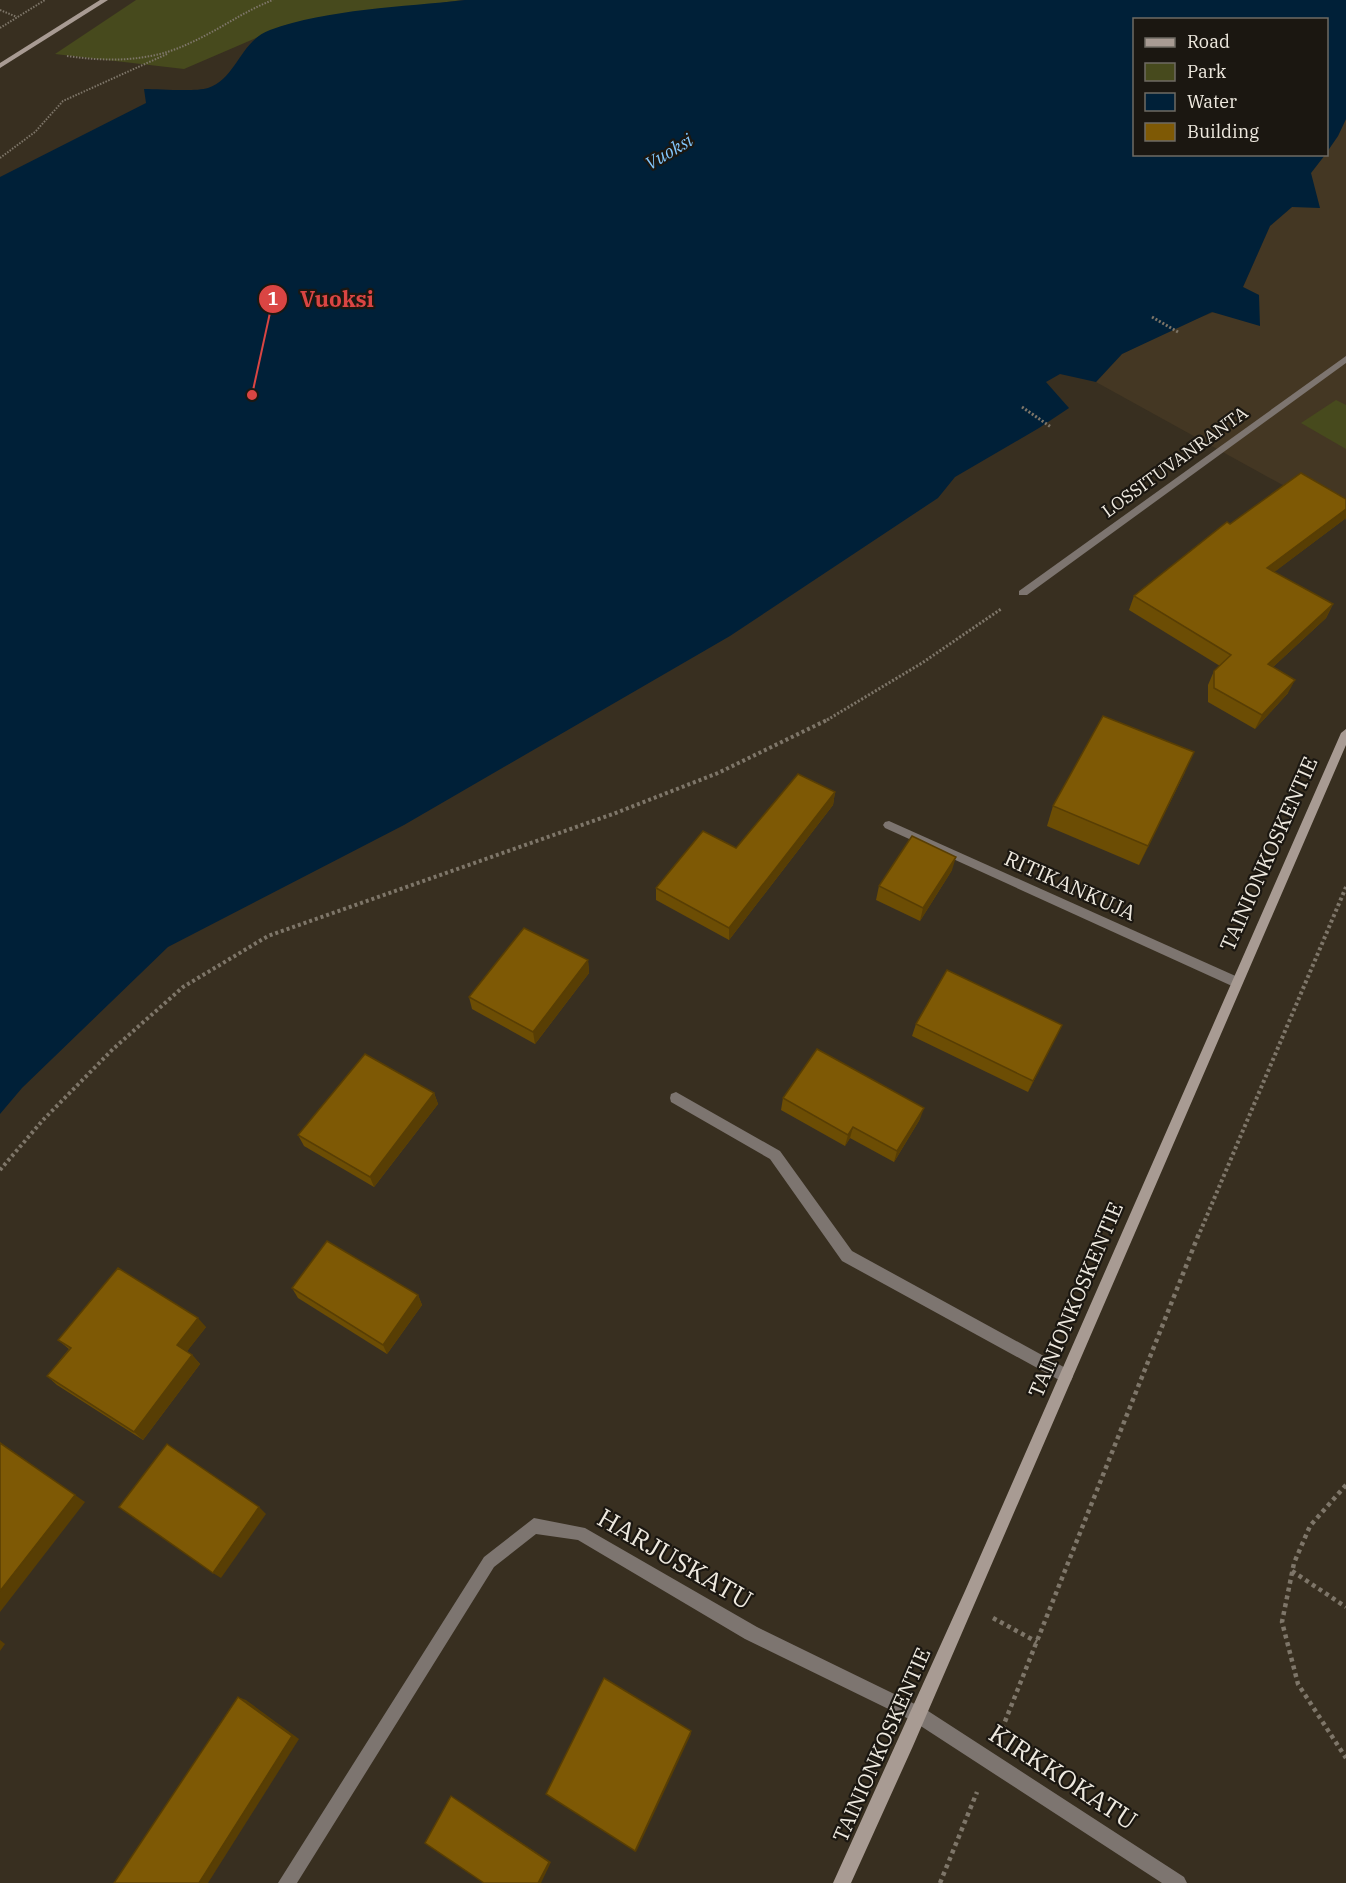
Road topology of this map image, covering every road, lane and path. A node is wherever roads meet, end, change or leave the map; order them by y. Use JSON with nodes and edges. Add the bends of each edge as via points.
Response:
{"nodes":[{"id":1,"x":45,"y":0,"type":"edge"},
{"id":2,"x":105,"y":0,"type":"edge"},
{"id":3,"x":273,"y":0,"type":"edge"},
{"id":4,"x":0,"y":10,"type":"edge"},
{"id":5,"x":17,"y":17,"type":"junction"},
{"id":6,"x":0,"y":28,"type":"edge"},
{"id":7,"x":178,"y":49,"type":"junction"},
{"id":8,"x":64,"y":56,"type":"dead end"},
{"id":9,"x":0,"y":66,"type":"edge"},
{"id":10,"x":0,"y":158,"type":"edge"},
{"id":11,"x":1152,"y":317,"type":"dead end"},
{"id":12,"x":1178,"y":332,"type":"dead end"},
{"id":13,"x":1346,"y":360,"type":"edge"},
{"id":14,"x":1022,"y":407,"type":"dead end"},
{"id":15,"x":1051,"y":427,"type":"dead end"},
{"id":16,"x":1023,"y":593,"type":"joint"},
{"id":17,"x":1346,"y":733,"type":"edge"},
{"id":18,"x":889,"y":825,"type":"dead end"},
{"id":19,"x":1346,"y":887,"type":"edge"},
{"id":20,"x":1236,"y":982,"type":"junction"},
{"id":21,"x":676,"y":1098,"type":"dead end"},
{"id":22,"x":0,"y":1170,"type":"edge"},
{"id":23,"x":1066,"y":1376,"type":"junction"},
{"id":24,"x":1346,"y":1485,"type":"edge"},
{"id":25,"x":1293,"y":1571,"type":"junction"},
{"id":26,"x":968,"y":1604,"type":"junction"},
{"id":27,"x":1346,"y":1607,"type":"edge"},
{"id":28,"x":1037,"y":1642,"type":"junction"},
{"id":29,"x":919,"y":1715,"type":"junction"},
{"id":30,"x":1346,"y":1758,"type":"edge"},
{"id":31,"x":990,"y":1760,"type":"junction"},
{"id":32,"x":287,"y":1883,"type":"edge"},
{"id":33,"x":843,"y":1883,"type":"edge"},
{"id":34,"x":940,"y":1883,"type":"edge"},
{"id":35,"x":1178,"y":1883,"type":"edge"}],
"edges":[{"from":1,"to":5,"type":"path"},
{"from":2,"to":9,"type":"street"},
{"from":3,"to":7,"type":"path"},
{"from":4,"to":5,"type":"path"},
{"from":5,"to":6,"type":"path"},
{"from":7,"to":8,"type":"path","via":[[122,61]]},
{"from":7,"to":10,"type":"path","via":[[63,100],[34,132]]},
{"from":11,"to":12,"type":"path"},
{"from":13,"to":16,"type":"street","name":"LOSSITUVANRANTA"},
{"from":14,"to":15,"type":"path"},
{"from":16,"to":22,"type":"path","via":[[922,663],[817,726],[718,773],[268,936],[183,987],[113,1049]]},
{"from":17,"to":20,"type":"street","name":"TAINIONKOSKENTIE"},
{"from":18,"to":20,"type":"street","name":"RITIKANKUJA"},
{"from":19,"to":28,"type":"path","via":[[1201,1229]]},
{"from":20,"to":23,"type":"street","name":"TAINIONKOSKENTIE"},
{"from":21,"to":23,"type":"street","via":[[775,1155],[847,1256]]},
{"from":23,"to":26,"type":"street","name":"TAINIONKOSKENTIE"},
{"from":24,"to":25,"type":"path","via":[[1310,1526]]},
{"from":25,"to":27,"type":"path"},
{"from":25,"to":30,"type":"path","via":[[1282,1622],[1298,1684]]},
{"from":26,"to":28,"type":"path"},
{"from":26,"to":29,"type":"street","name":"TAINIONKOSKENTIE"},
{"from":28,"to":31,"type":"path"},
{"from":29,"to":31,"type":"street","name":"KIRKKOKATU"},
{"from":29,"to":32,"type":"street","name":"HARJUSKATU","via":[[751,1633],[580,1533],[534,1526],[489,1562]]},
{"from":29,"to":33,"type":"street","name":"TAINIONKOSKENTIE"},
{"from":31,"to":34,"type":"path"},
{"from":31,"to":35,"type":"street","name":"KIRKKOKATU"}]}
